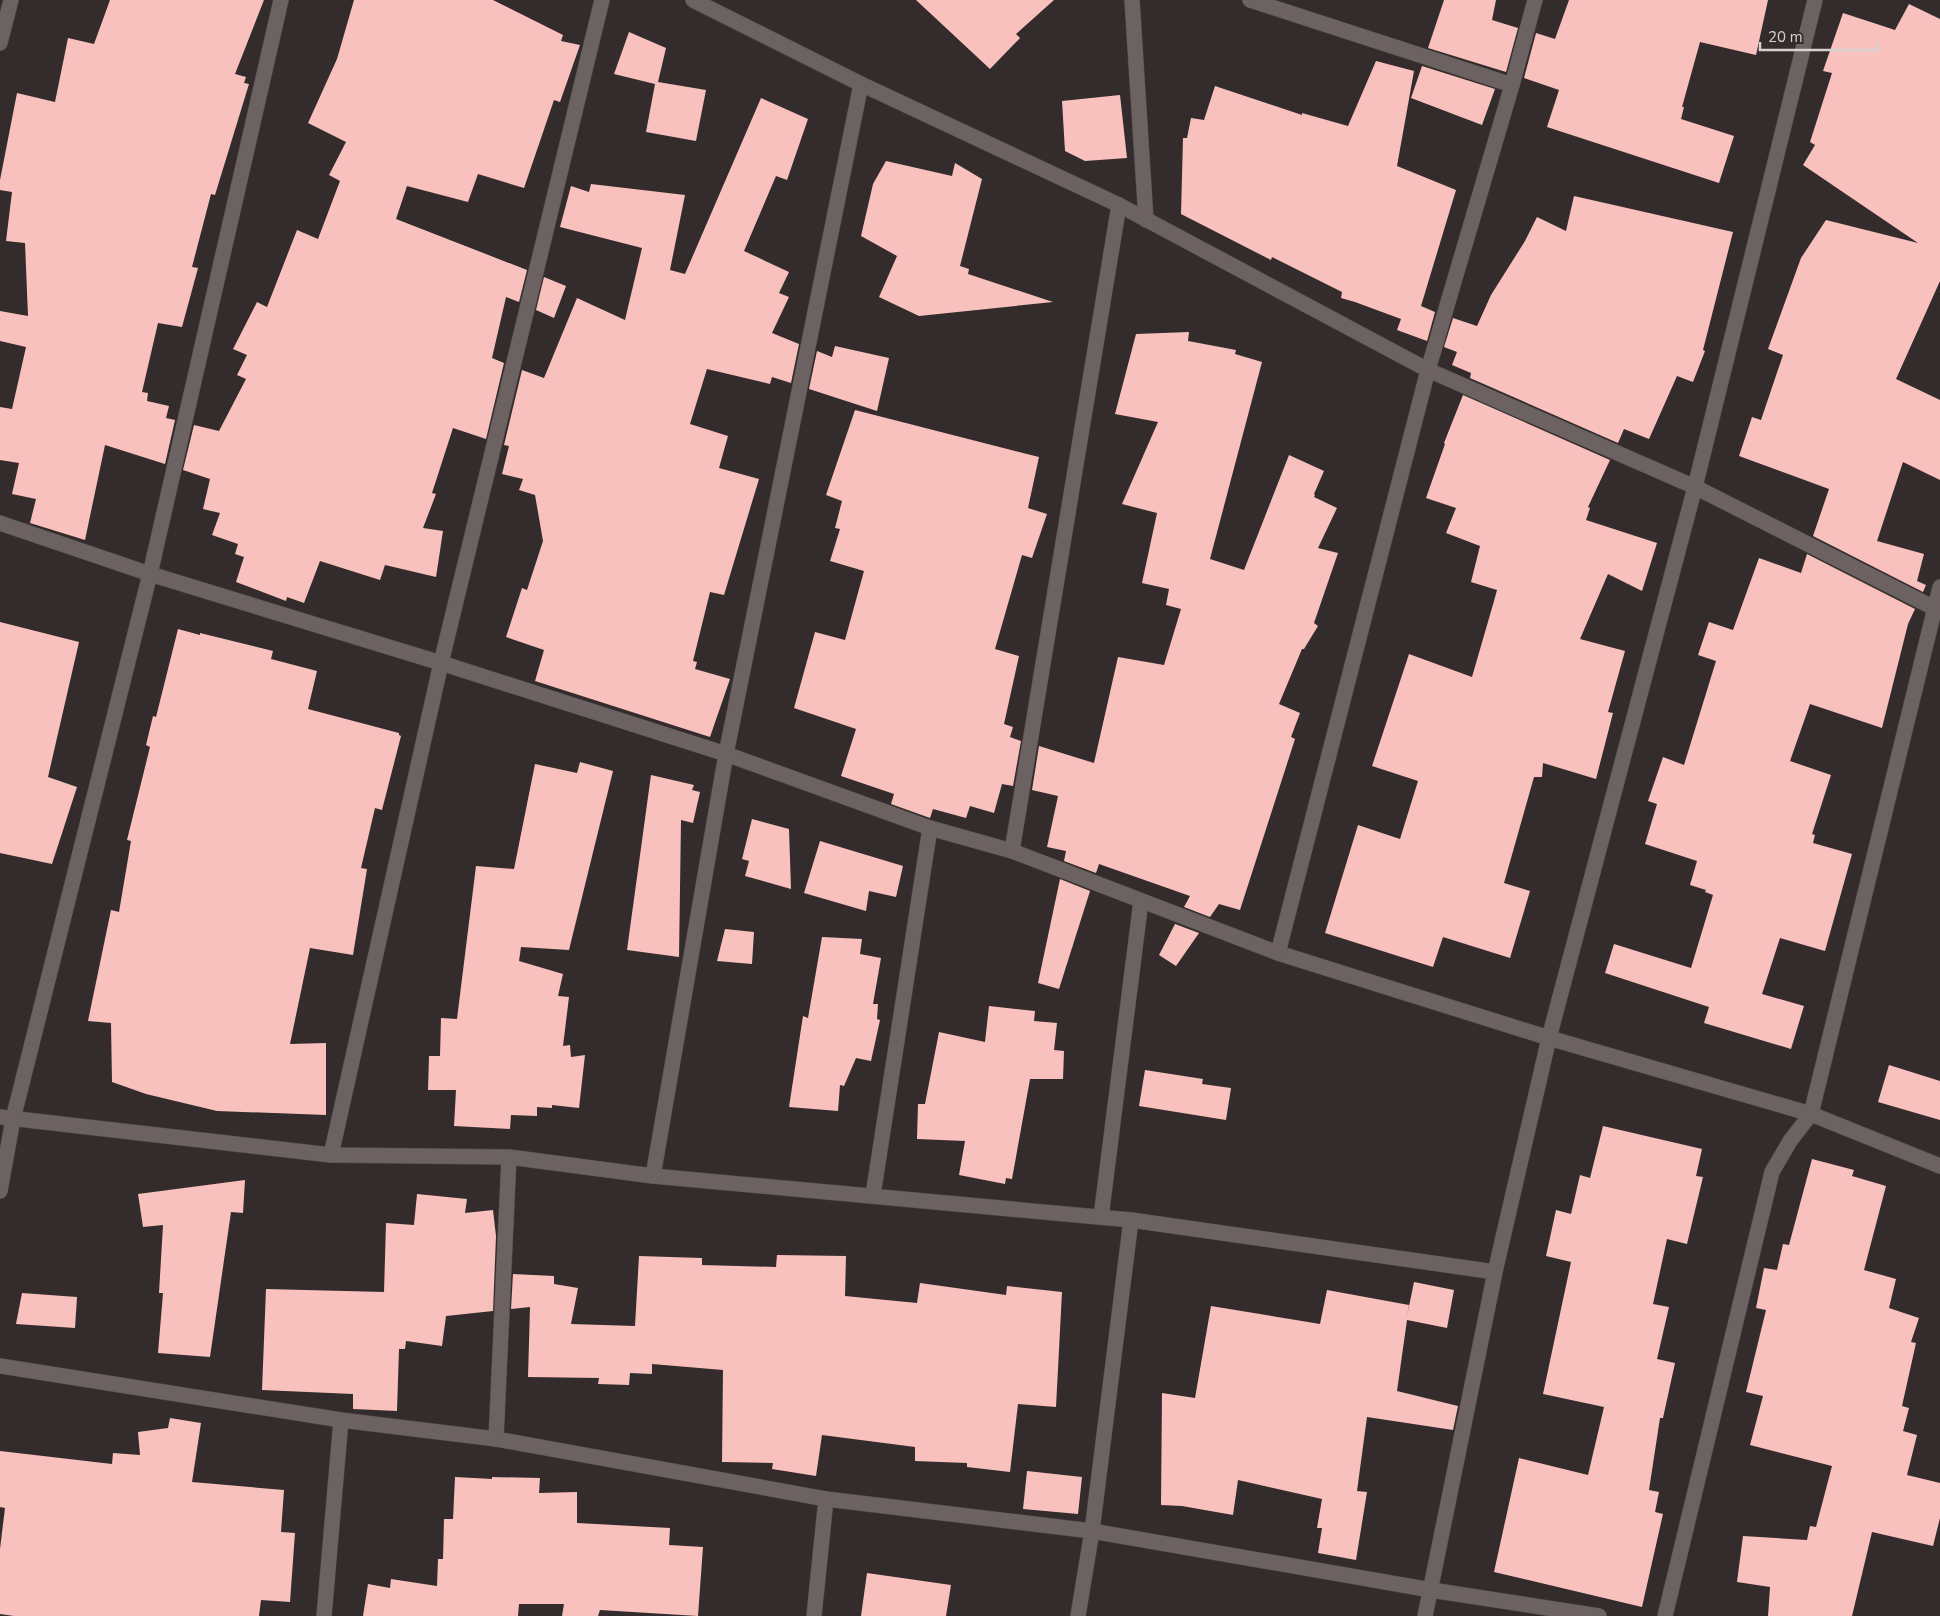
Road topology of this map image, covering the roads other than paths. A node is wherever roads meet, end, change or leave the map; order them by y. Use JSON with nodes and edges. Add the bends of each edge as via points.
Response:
{"nodes":[{"id":1,"x":11,"y":0,"type":"edge"},
{"id":2,"x":281,"y":0,"type":"edge"},
{"id":3,"x":602,"y":0,"type":"edge"},
{"id":4,"x":693,"y":0,"type":"edge"},
{"id":5,"x":1132,"y":0,"type":"edge"},
{"id":6,"x":1250,"y":0,"type":"edge"},
{"id":7,"x":1535,"y":0,"type":"edge"},
{"id":8,"x":1815,"y":0,"type":"edge"},
{"id":9,"x":0,"y":43,"type":"edge"},
{"id":10,"x":861,"y":84,"type":"junction"},
{"id":11,"x":1512,"y":85,"type":"junction"},
{"id":12,"x":1119,"y":205,"type":"junction"},
{"id":13,"x":1146,"y":220,"type":"junction"},
{"id":14,"x":1428,"y":370,"type":"junction"},
{"id":15,"x":1695,"y":487,"type":"junction"},
{"id":16,"x":0,"y":523,"type":"edge"},
{"id":17,"x":150,"y":574,"type":"junction"},
{"id":18,"x":1940,"y":587,"type":"edge"},
{"id":19,"x":1937,"y":610,"type":"edge"},
{"id":20,"x":441,"y":663,"type":"junction"},
{"id":21,"x":726,"y":754,"type":"junction"},
{"id":22,"x":930,"y":828,"type":"junction"},
{"id":23,"x":1012,"y":851,"type":"junction"},
{"id":24,"x":1141,"y":901,"type":"junction"},
{"id":25,"x":1278,"y":953,"type":"junction"},
{"id":26,"x":1548,"y":1038,"type":"junction"},
{"id":27,"x":1810,"y":1114,"type":"junction"},
{"id":28,"x":6,"y":1118,"type":"edge"},
{"id":29,"x":331,"y":1155,"type":"junction"},
{"id":30,"x":509,"y":1157,"type":"junction"},
{"id":31,"x":1940,"y":1166,"type":"edge"},
{"id":32,"x":653,"y":1176,"type":"junction"},
{"id":33,"x":0,"y":1192,"type":"edge"},
{"id":34,"x":873,"y":1196,"type":"junction"},
{"id":35,"x":1101,"y":1217,"type":"junction"},
{"id":36,"x":1130,"y":1220,"type":"junction"},
{"id":37,"x":1495,"y":1272,"type":"junction"},
{"id":38,"x":0,"y":1366,"type":"edge"},
{"id":39,"x":341,"y":1420,"type":"junction"},
{"id":40,"x":496,"y":1438,"type":"junction"},
{"id":41,"x":826,"y":1499,"type":"junction"},
{"id":42,"x":1092,"y":1532,"type":"junction"},
{"id":43,"x":1431,"y":1590,"type":"junction"},
{"id":44,"x":324,"y":1616,"type":"edge"},
{"id":45,"x":814,"y":1616,"type":"edge"},
{"id":46,"x":1078,"y":1616,"type":"edge"},
{"id":47,"x":1425,"y":1616,"type":"edge"},
{"id":48,"x":1600,"y":1616,"type":"edge"},
{"id":49,"x":1666,"y":1616,"type":"edge"}],
"edges":[{"from":1,"to":9,"type":"street"},
{"from":2,"to":17,"type":"street"},
{"from":3,"to":20,"type":"street"},
{"from":4,"to":10,"type":"street"},
{"from":5,"to":13,"type":"street"},
{"from":6,"to":11,"type":"street"},
{"from":7,"to":11,"type":"street"},
{"from":8,"to":15,"type":"street"},
{"from":10,"to":12,"type":"street"},
{"from":10,"to":21,"type":"street"},
{"from":11,"to":14,"type":"street"},
{"from":12,"to":13,"type":"street"},
{"from":12,"to":23,"type":"street"},
{"from":13,"to":14,"type":"street"},
{"from":14,"to":15,"type":"street"},
{"from":14,"to":25,"type":"street"},
{"from":15,"to":19,"type":"street"},
{"from":15,"to":26,"type":"street"},
{"from":16,"to":17,"type":"street"},
{"from":17,"to":20,"type":"street"},
{"from":17,"to":28,"type":"street"},
{"from":18,"to":19,"type":"street"},
{"from":19,"to":27,"type":"street"},
{"from":20,"to":21,"type":"street"},
{"from":20,"to":29,"type":"street"},
{"from":21,"to":22,"type":"street"},
{"from":21,"to":32,"type":"street"},
{"from":22,"to":23,"type":"street"},
{"from":22,"to":34,"type":"street"},
{"from":23,"to":24,"type":"street"},
{"from":24,"to":25,"type":"street"},
{"from":24,"to":35,"type":"street"},
{"from":25,"to":26,"type":"street"},
{"from":26,"to":27,"type":"street"},
{"from":26,"to":37,"type":"street"},
{"from":27,"to":31,"type":"street"},
{"from":27,"to":49,"type":"street","via":[[1772,1172]]},
{"from":28,"to":29,"type":"street"},
{"from":28,"to":33,"type":"street"},
{"from":29,"to":30,"type":"street"},
{"from":30,"to":32,"type":"street"},
{"from":30,"to":40,"type":"street"},
{"from":32,"to":34,"type":"street"},
{"from":34,"to":35,"type":"street"},
{"from":35,"to":36,"type":"street"},
{"from":36,"to":37,"type":"street"},
{"from":36,"to":42,"type":"street"},
{"from":37,"to":43,"type":"street"},
{"from":38,"to":39,"type":"street"},
{"from":39,"to":40,"type":"street"},
{"from":39,"to":44,"type":"street"},
{"from":40,"to":41,"type":"street"},
{"from":41,"to":42,"type":"street"},
{"from":41,"to":45,"type":"street"},
{"from":42,"to":43,"type":"street"},
{"from":42,"to":46,"type":"street"},
{"from":43,"to":47,"type":"street"},
{"from":43,"to":48,"type":"street"}]}
